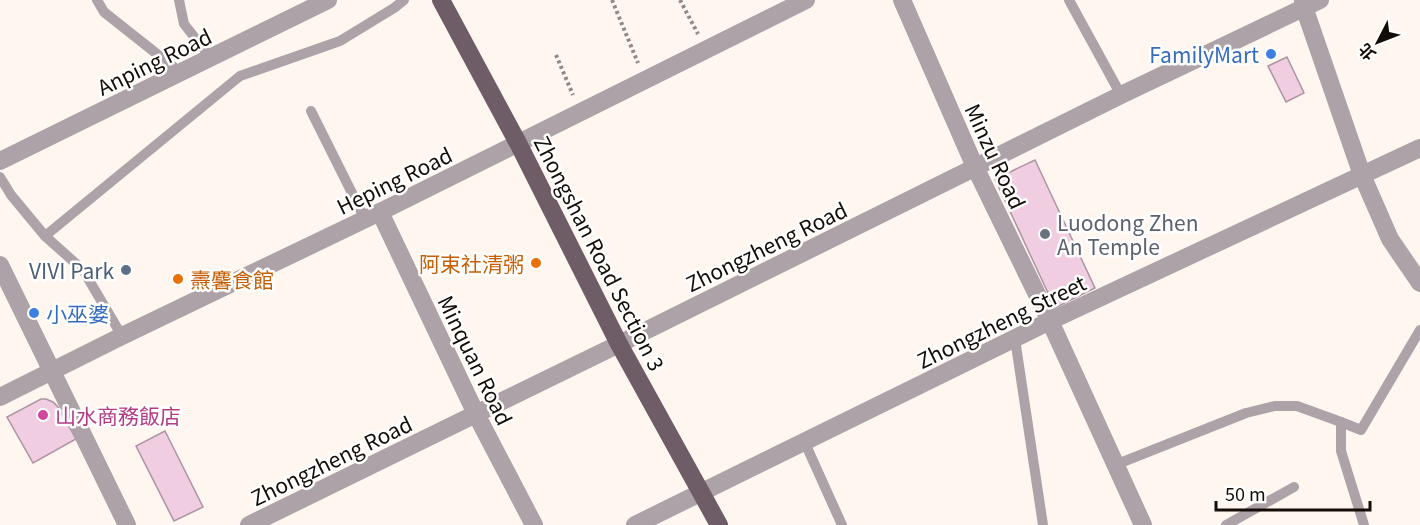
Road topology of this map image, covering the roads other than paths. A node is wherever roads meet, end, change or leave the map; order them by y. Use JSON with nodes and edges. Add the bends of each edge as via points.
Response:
{"nodes":[{"id":1,"x":97,"y":0,"type":"edge"},
{"id":2,"x":179,"y":0,"type":"edge"},
{"id":3,"x":328,"y":0,"type":"edge"},
{"id":4,"x":404,"y":0,"type":"edge"},
{"id":5,"x":441,"y":0,"type":"edge"},
{"id":6,"x":806,"y":0,"type":"edge"},
{"id":7,"x":902,"y":0,"type":"edge"},
{"id":8,"x":1070,"y":0,"type":"edge"},
{"id":9,"x":1309,"y":2,"type":"edge"},
{"id":10,"x":211,"y":58,"type":"junction"},
{"id":11,"x":181,"y":73,"type":"junction"},
{"id":12,"x":1121,"y":95,"type":"junction"},
{"id":13,"x":311,"y":111,"type":"dead end"},
{"id":14,"x":518,"y":143,"type":"junction"},
{"id":15,"x":1420,"y":148,"type":"edge"},
{"id":16,"x":0,"y":161,"type":"edge"},
{"id":17,"x":975,"y":167,"type":"junction"},
{"id":18,"x":1362,"y":175,"type":"junction"},
{"id":19,"x":0,"y":177,"type":"edge"},
{"id":20,"x":373,"y":216,"type":"junction"},
{"id":21,"x":45,"y":236,"type":"junction"},
{"id":22,"x":0,"y":265,"type":"edge"},
{"id":23,"x":1420,"y":283,"type":"edge"},
{"id":24,"x":1050,"y":321,"type":"junction"},
{"id":25,"x":1420,"y":330,"type":"edge"},
{"id":26,"x":122,"y":336,"type":"junction"},
{"id":27,"x":1015,"y":339,"type":"junction"},
{"id":28,"x":619,"y":344,"type":"junction"},
{"id":29,"x":53,"y":371,"type":"junction"},
{"id":30,"x":0,"y":397,"type":"edge"},
{"id":31,"x":476,"y":414,"type":"junction"},
{"id":32,"x":1341,"y":422,"type":"junction"},
{"id":33,"x":805,"y":443,"type":"junction"},
{"id":34,"x":1115,"y":465,"type":"junction"},
{"id":35,"x":1294,"y":487,"type":"dead end"},
{"id":36,"x":702,"y":493,"type":"junction"},
{"id":37,"x":127,"y":525,"type":"edge"},
{"id":38,"x":249,"y":525,"type":"edge"},
{"id":39,"x":534,"y":525,"type":"edge"},
{"id":40,"x":635,"y":525,"type":"edge"},
{"id":41,"x":719,"y":525,"type":"edge"},
{"id":42,"x":842,"y":525,"type":"edge"},
{"id":43,"x":1043,"y":525,"type":"edge"},
{"id":44,"x":1143,"y":525,"type":"edge"},
{"id":45,"x":1226,"y":525,"type":"edge"},
{"id":46,"x":1364,"y":525,"type":"edge"}],
"edges":[{"from":1,"to":11,"type":"lane","via":[[104,12]]},
{"from":2,"to":10,"type":"lane","via":[[184,24]]},
{"from":3,"to":10,"type":"street","name":"Anping Road"},
{"from":4,"to":21,"type":"lane","via":[[340,41],[240,76]]},
{"from":5,"to":14,"type":"main road","name":"Zhongshan Road Section 3"},
{"from":6,"to":14,"type":"street","name":"Heping Road"},
{"from":7,"to":17,"type":"street","name":"Minzu Road"},
{"from":8,"to":12,"type":"lane"},
{"from":9,"to":12,"type":"street","name":"Zhongzheng Road"},
{"from":9,"to":18,"type":"street"},
{"from":10,"to":11,"type":"street","name":"Anping Road"},
{"from":11,"to":16,"type":"street","name":"Anping Road"},
{"from":12,"to":17,"type":"street","name":"Zhongzheng Road"},
{"from":13,"to":20,"type":"lane"},
{"from":14,"to":20,"type":"street","name":"Heping Road"},
{"from":14,"to":28,"type":"main road","name":"Zhongshan Road Section 3"},
{"from":15,"to":18,"type":"street","name":"Zhongzheng Street"},
{"from":17,"to":24,"type":"street","name":"Minzu Road"},
{"from":17,"to":28,"type":"street","name":"Zhongzheng Road"},
{"from":18,"to":23,"type":"street","via":[[1390,239]]},
{"from":18,"to":24,"type":"street","name":"Zhongzheng Street"},
{"from":19,"to":21,"type":"lane"},
{"from":20,"to":26,"type":"street","name":"Heping Road"},
{"from":20,"to":31,"type":"street","name":"Minquan Road"},
{"from":21,"to":26,"type":"lane","via":[[83,270]]},
{"from":22,"to":29,"type":"street"},
{"from":24,"to":27,"type":"street","name":"Zhongzheng Street"},
{"from":24,"to":34,"type":"street","name":"Minzu Road"},
{"from":25,"to":32,"type":"lane","via":[[1361,430]]},
{"from":26,"to":29,"type":"street","name":"Heping Road"},
{"from":27,"to":33,"type":"street","name":"Zhongzheng Street"},
{"from":27,"to":43,"type":"lane"},
{"from":28,"to":31,"type":"street","name":"Zhongzheng Road"},
{"from":28,"to":36,"type":"main road","name":"Zhongshan Road Section 3"},
{"from":29,"to":30,"type":"street","name":"Heping Road"},
{"from":29,"to":37,"type":"street"},
{"from":31,"to":38,"type":"street","name":"Zhongzheng Road"},
{"from":31,"to":39,"type":"street","name":"Minquan Road"},
{"from":32,"to":34,"type":"lane","via":[[1297,406],[1275,406],[1246,413]]},
{"from":32,"to":46,"type":"lane","via":[[1341,451]]},
{"from":33,"to":36,"type":"street","name":"Zhongzheng Street"},
{"from":33,"to":42,"type":"lane"},
{"from":34,"to":44,"type":"street","name":"Minzu Road"},
{"from":35,"to":45,"type":"lane"},
{"from":36,"to":40,"type":"street","name":"Zhongzheng Street"},
{"from":36,"to":41,"type":"main road","name":"Zhongshan Road Section 3"}]}
